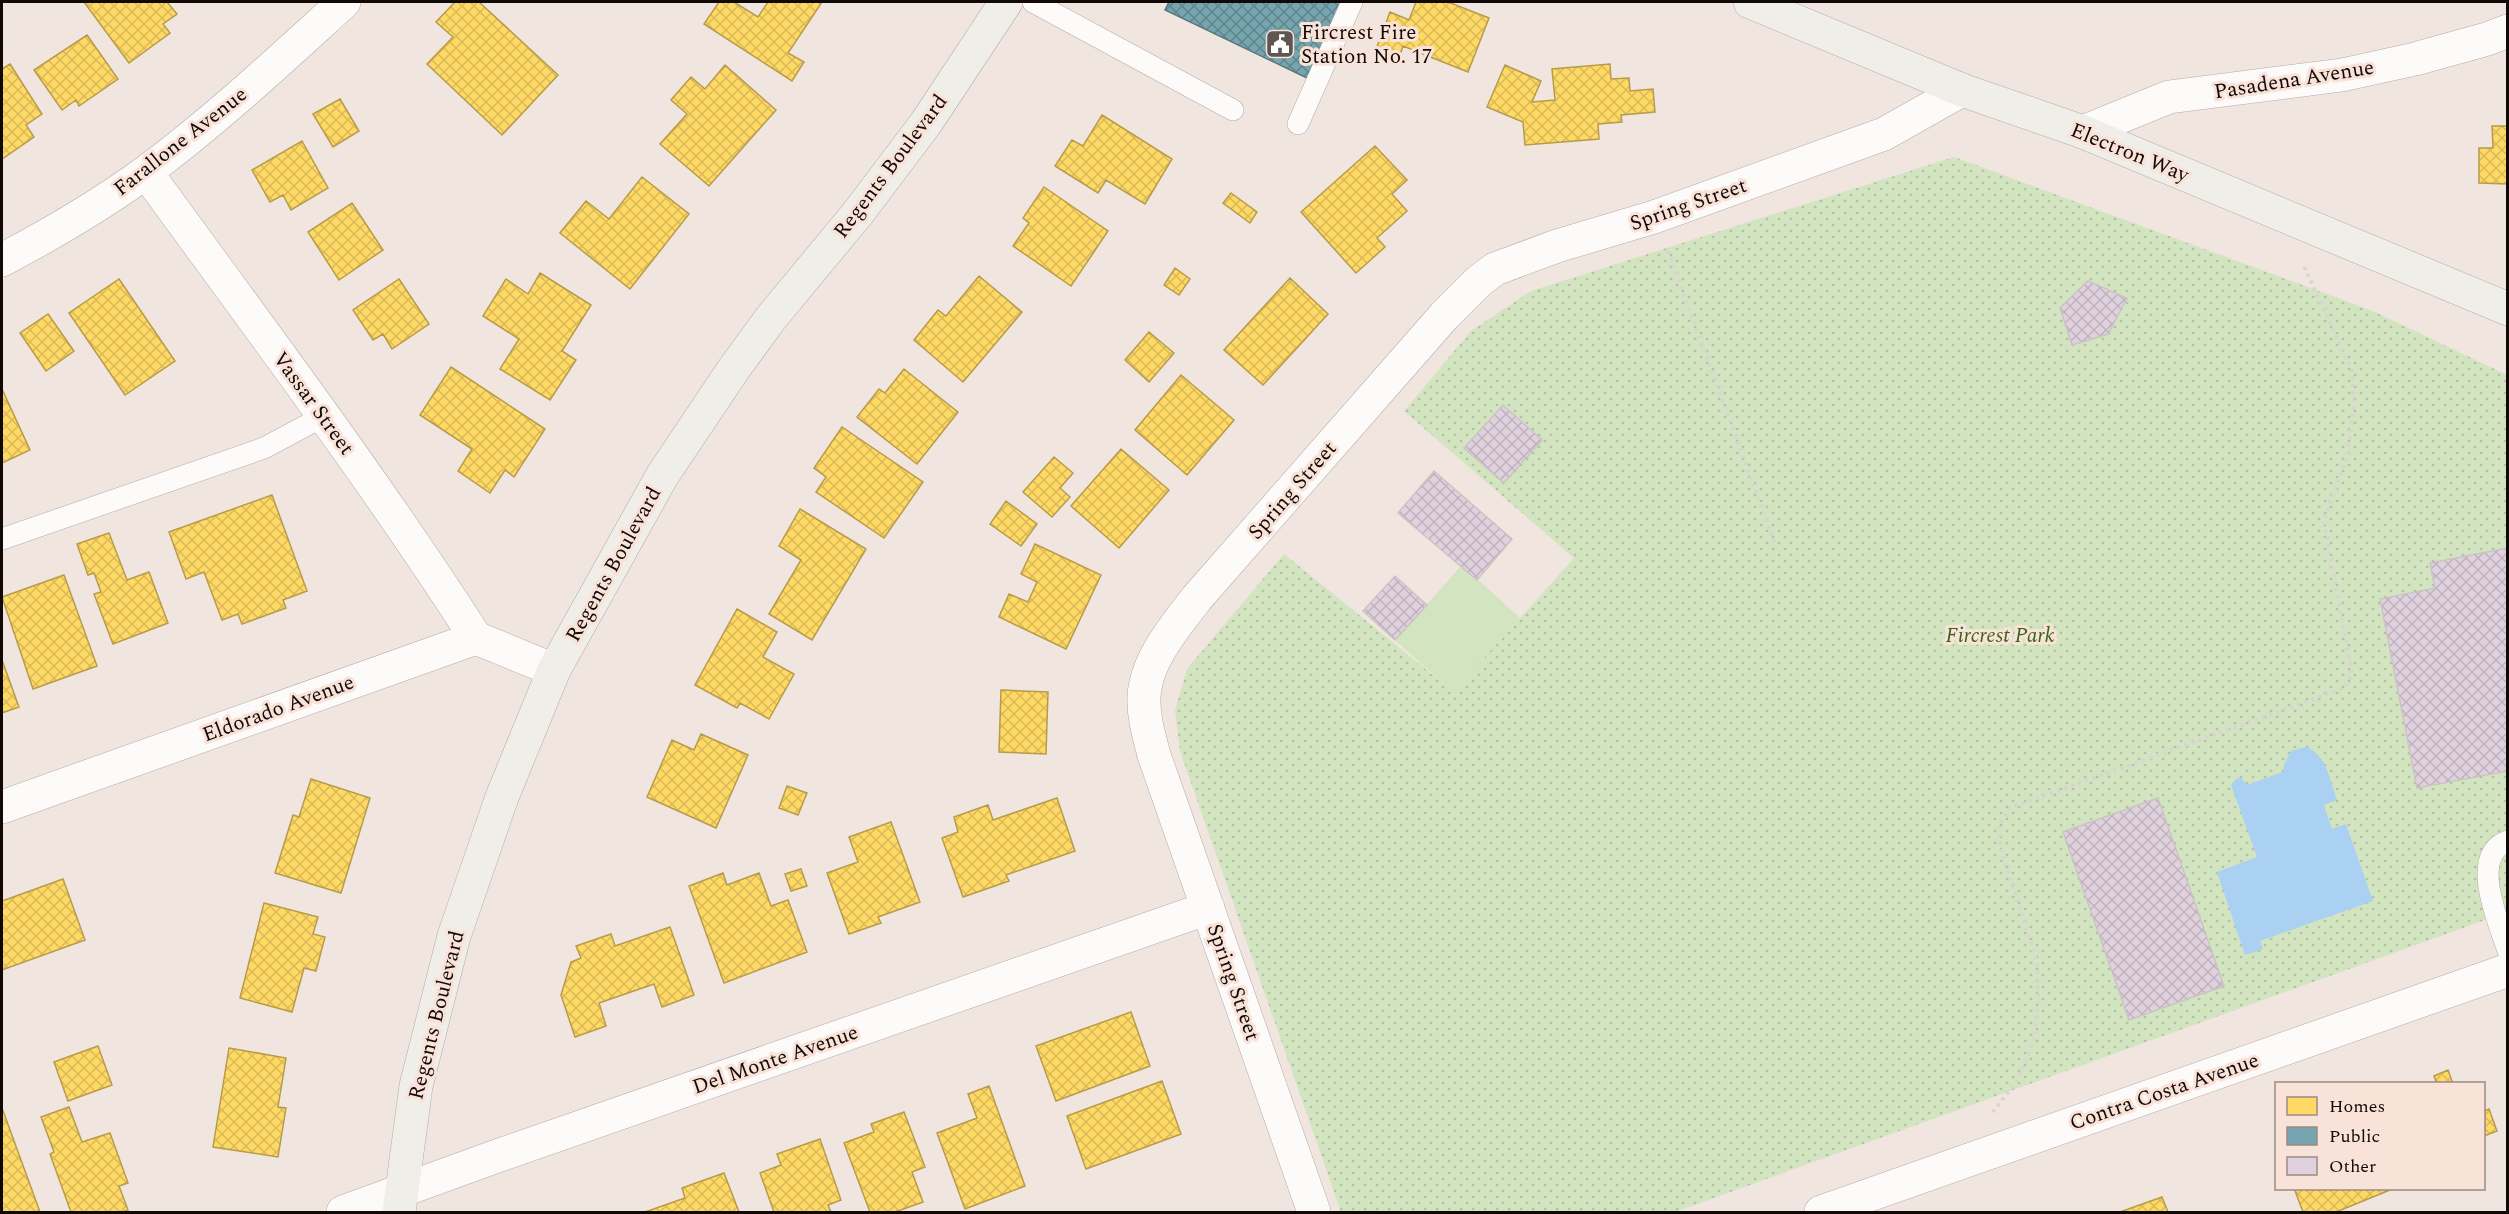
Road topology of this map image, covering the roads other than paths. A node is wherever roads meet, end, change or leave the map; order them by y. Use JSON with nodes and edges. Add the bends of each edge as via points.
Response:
{"nodes":[{"id":1,"x":344,"y":2,"type":"edge"},
{"id":2,"x":1006,"y":2,"type":"edge"},
{"id":3,"x":1034,"y":2,"type":"edge"},
{"id":4,"x":1352,"y":2,"type":"edge"},
{"id":5,"x":1750,"y":2,"type":"edge"},
{"id":6,"x":2508,"y":31,"type":"edge"},
{"id":7,"x":1962,"y":90,"type":"junction"},
{"id":8,"x":1233,"y":110,"type":"dead end"},
{"id":9,"x":1298,"y":124,"type":"dead end"},
{"id":10,"x":2083,"y":132,"type":"junction"},
{"id":11,"x":146,"y":172,"type":"junction"},
{"id":12,"x":2,"y":260,"type":"edge"},
{"id":13,"x":2508,"y":309,"type":"edge"},
{"id":14,"x":324,"y":416,"type":"junction"},
{"id":15,"x":2,"y":540,"type":"edge"},
{"id":16,"x":476,"y":638,"type":"junction"},
{"id":17,"x":554,"y":670,"type":"junction"},
{"id":18,"x":2,"y":807,"type":"edge"},
{"id":19,"x":2508,"y":841,"type":"edge"},
{"id":20,"x":1208,"y":908,"type":"junction"},
{"id":21,"x":2508,"y":951,"type":"edge"},
{"id":22,"x":2508,"y":970,"type":"edge"},
{"id":23,"x":400,"y":1202,"type":"edge"},
{"id":24,"x":343,"y":1212,"type":"edge"},
{"id":25,"x":1314,"y":1212,"type":"edge"},
{"id":26,"x":1821,"y":1212,"type":"edge"}],
"edges":[{"from":1,"to":11,"type":"street","name":"Farallone Avenue","via":[[259,80]]},
{"from":2,"to":17,"type":"main road","name":"Regents Boulevard","via":[[926,123],[733,370],[662,476]]},
{"from":3,"to":8,"type":"lane"},
{"from":4,"to":9,"type":"lane"},
{"from":5,"to":7,"type":"main road","name":"Electron Way"},
{"from":6,"to":10,"type":"street","name":"Pasadena Avenue","via":[[2415,59],[2342,75],[2169,97]]},
{"from":7,"to":10,"type":"main road","name":"Electron Way"},
{"from":7,"to":20,"type":"street","name":"Spring Street","via":[[1884,134],[1495,269],[1444,316],[1196,599],[1148,675],[1145,719],[1154,755]]},
{"from":10,"to":13,"type":"main road","name":"Electron Way"},
{"from":11,"to":12,"type":"street","name":"Farallone Avenue"},
{"from":11,"to":14,"type":"street","name":"Vassar Street"},
{"from":14,"to":15,"type":"lane","via":[[264,448]]},
{"from":14,"to":16,"type":"street","name":"Vassar Street"},
{"from":16,"to":17,"type":"street"},
{"from":16,"to":18,"type":"street","name":"Eldorado Avenue"},
{"from":17,"to":23,"type":"main road","name":"Regents Boulevard","via":[[502,797],[454,936],[416,1086]]},
{"from":19,"to":21,"type":"lane","via":[[2497,844],[2490,854],[2486,873]]},
{"from":20,"to":23,"type":"street","name":"Del Monte Avenue"},
{"from":20,"to":25,"type":"street","name":"Spring Street"},
{"from":22,"to":26,"type":"street","name":"Contra Costa Avenue"},
{"from":23,"to":24,"type":"street","name":"Del Monte Avenue"}]}
